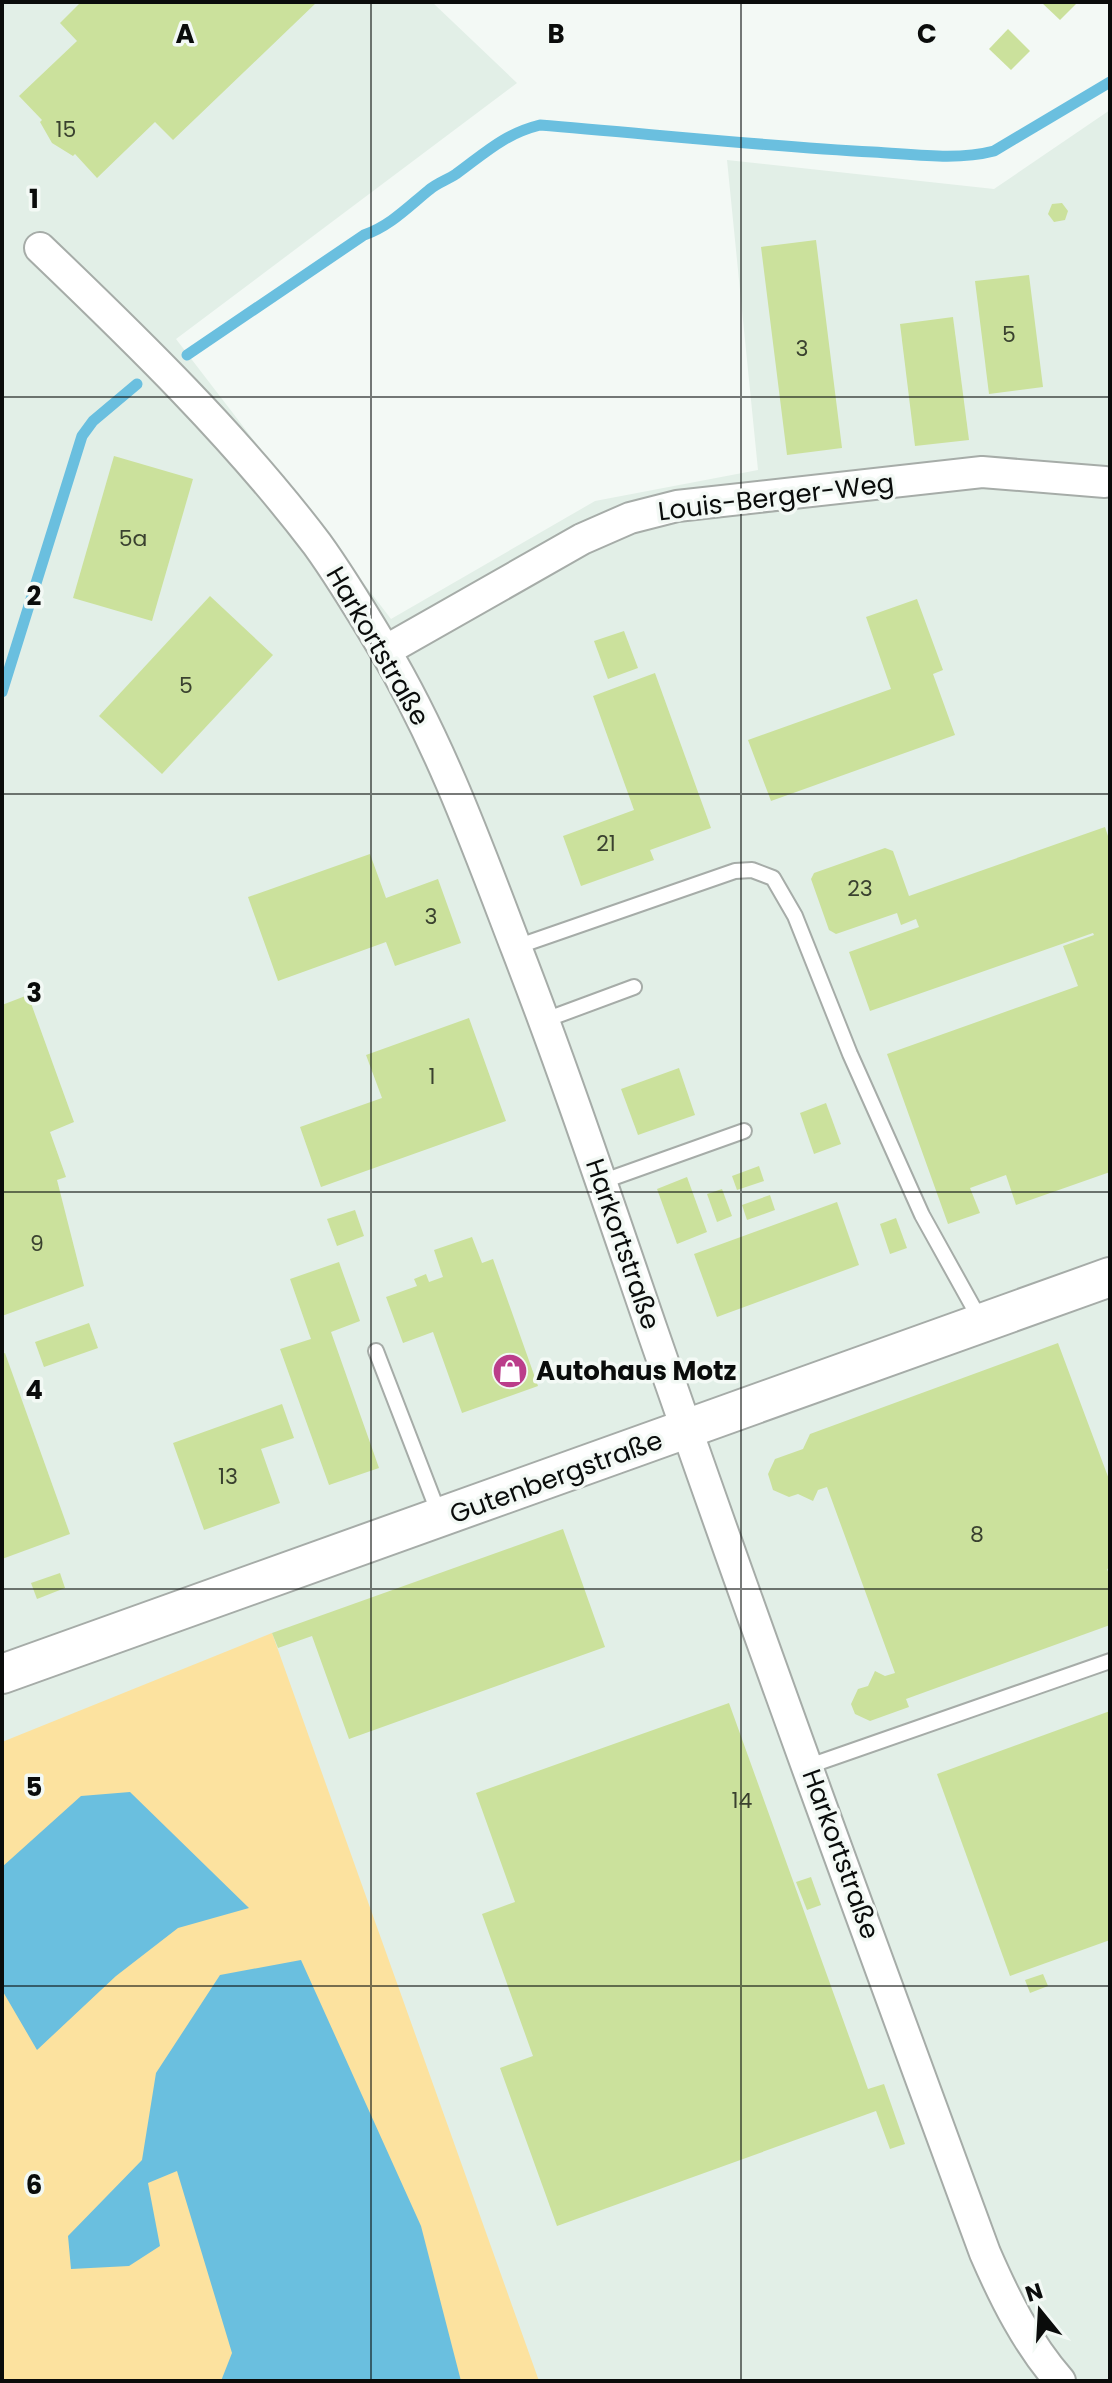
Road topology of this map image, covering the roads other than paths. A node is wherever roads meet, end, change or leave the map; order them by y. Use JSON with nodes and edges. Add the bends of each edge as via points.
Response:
{"nodes":[{"id":1,"x":40,"y":248,"type":"dead end"},
{"id":2,"x":1105,"y":482,"type":"dead end"},
{"id":3,"x":385,"y":651,"type":"junction"},
{"id":4,"x":516,"y":947,"type":"junction"},
{"id":5,"x":634,"y":987,"type":"dead end"},
{"id":6,"x":545,"y":1020,"type":"junction"},
{"id":7,"x":744,"y":1131,"type":"dead end"},
{"id":8,"x":601,"y":1182,"type":"junction"},
{"id":9,"x":1110,"y":1277,"type":"edge"},
{"id":10,"x":982,"y":1323,"type":"junction"},
{"id":11,"x":376,"y":1351,"type":"dead end"},
{"id":12,"x":687,"y":1430,"type":"junction"},
{"id":13,"x":441,"y":1518,"type":"junction"},
{"id":14,"x":1110,"y":1661,"type":"edge"},
{"id":15,"x":2,"y":1674,"type":"edge"},
{"id":16,"x":809,"y":1766,"type":"junction"},
{"id":17,"x":1060,"y":2381,"type":"edge"}],
"edges":[{"from":1,"to":3,"type":"street","name":"Harkortstraße","via":[[249,462],[319,547]]},
{"from":2,"to":3,"type":"street","name":"Louis-Berger-Weg","via":[[982,472],[677,506],[630,518],[582,539]]},
{"from":3,"to":4,"type":"street","name":"Harkortstraße","via":[[475,836]]},
{"from":4,"to":6,"type":"street","name":"Harkortstraße"},
{"from":4,"to":10,"type":"lane","via":[[735,871],[752,870],[773,878],[795,916],[922,1215]]},
{"from":5,"to":6,"type":"lane"},
{"from":6,"to":8,"type":"street","name":"Harkortstraße"},
{"from":7,"to":8,"type":"lane"},
{"from":8,"to":12,"type":"street","name":"Harkortstraße"},
{"from":9,"to":10,"type":"street","name":"Gutenbergstraße"},
{"from":10,"to":12,"type":"street","name":"Gutenbergstraße"},
{"from":11,"to":13,"type":"lane"},
{"from":12,"to":13,"type":"street","name":"Gutenbergstraße"},
{"from":12,"to":16,"type":"street","name":"Harkortstraße"},
{"from":13,"to":15,"type":"street","name":"Gutenbergstraße"},
{"from":14,"to":16,"type":"lane"},
{"from":16,"to":17,"type":"street","name":"Harkortstraße","via":[[985,2253],[1007,2303]]}]}
